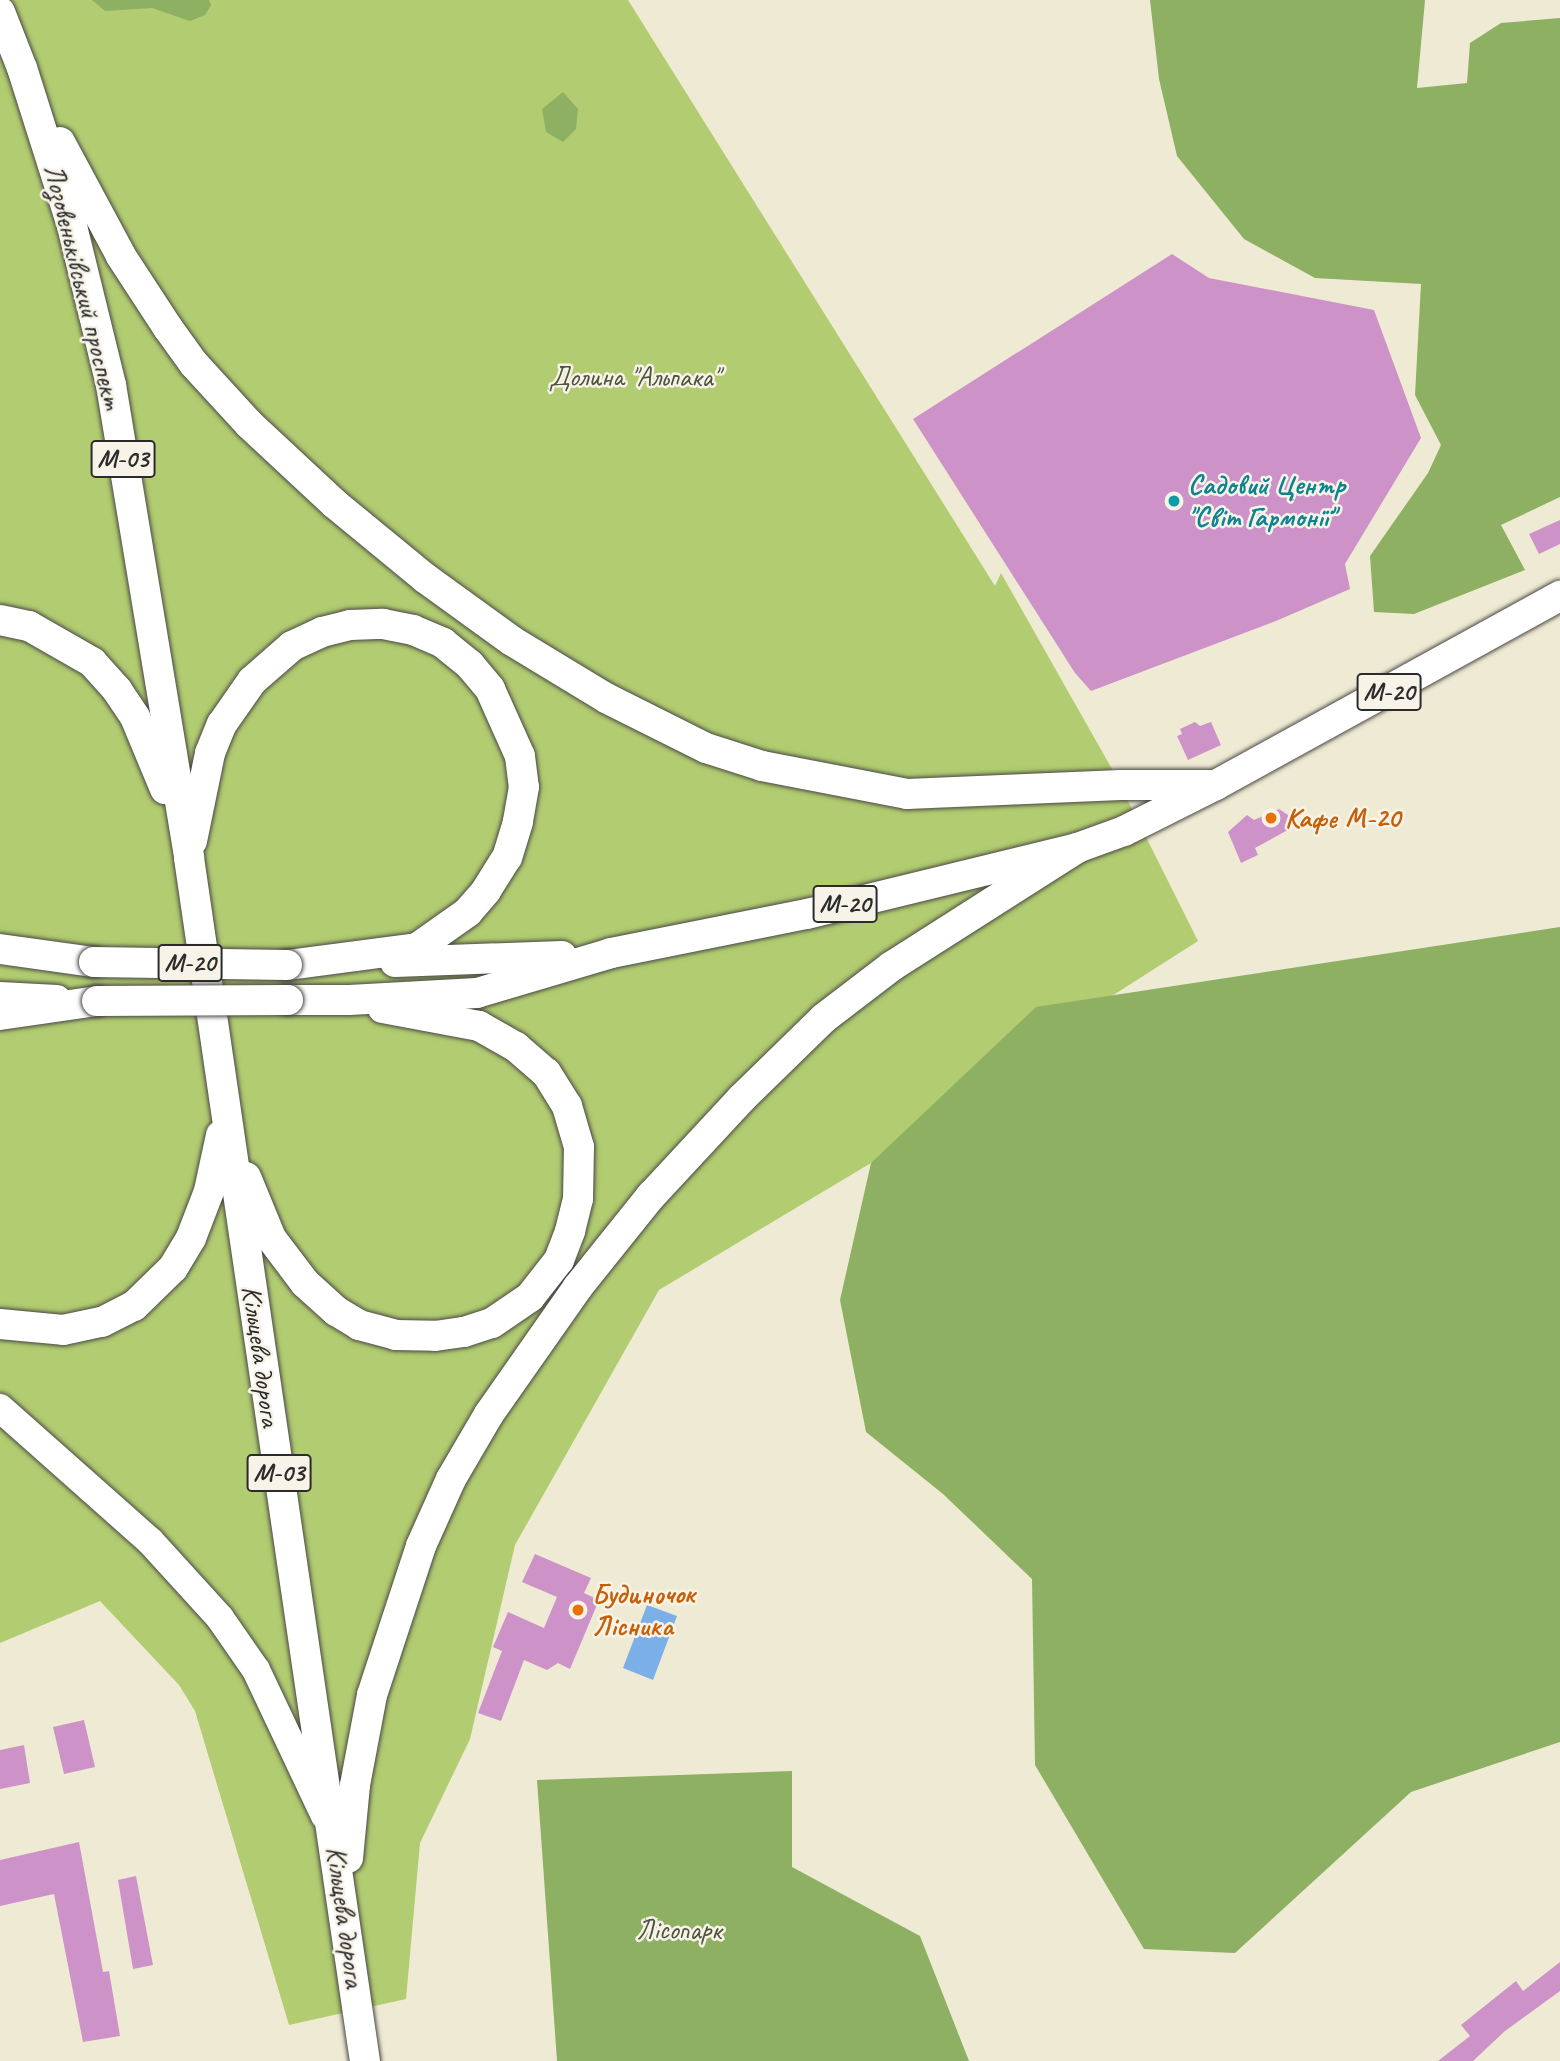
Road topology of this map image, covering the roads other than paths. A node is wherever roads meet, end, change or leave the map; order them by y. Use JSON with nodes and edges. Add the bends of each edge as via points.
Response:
{"nodes":[{"id":1,"x":0,"y":12,"type":"edge"},
{"id":2,"x":22,"y":68,"type":"junction"},
{"id":3,"x":1560,"y":596,"type":"edge"},
{"id":4,"x":0,"y":620,"type":"edge"},
{"id":5,"x":1216,"y":785,"type":"junction"},
{"id":6,"x":1077,"y":848,"type":"junction"},
{"id":7,"x":189,"y":859,"type":"junction"},
{"id":8,"x":0,"y":948,"type":"edge"},
{"id":9,"x":611,"y":953,"type":"junction"},
{"id":10,"x":0,"y":962,"type":"edge"},
{"id":11,"x":94,"y":962,"type":"junction"},
{"id":12,"x":287,"y":965,"type":"junction"},
{"id":13,"x":0,"y":996,"type":"edge"},
{"id":14,"x":349,"y":1000,"type":"junction"},
{"id":15,"x":97,"y":1001,"type":"junction"},
{"id":16,"x":0,"y":1015,"type":"edge"},
{"id":17,"x":225,"y":1114,"type":"junction"},
{"id":18,"x":0,"y":1324,"type":"edge"},
{"id":19,"x":0,"y":1408,"type":"edge"},
{"id":20,"x":332,"y":1832,"type":"junction"},
{"id":21,"x":347,"y":1925,"type":"junction"},
{"id":22,"x":365,"y":2061,"type":"edge"}],
"edges":[{"from":1,"to":2,"type":"highway","name":"Лозовеньківський проспект","number":"М-03"},
{"from":2,"to":5,"type":"highway","via":[[121,256],[168,328],[219,392],[335,504],[425,579],[559,670],[706,748],[816,779],[908,793]]},
{"from":2,"to":7,"type":"highway","name":"Лозовеньківський проспект","number":"М-03","via":[[72,226],[111,385]]},
{"from":3,"to":5,"type":"highway","number":"М-20"},
{"from":4,"to":7,"type":"highway","via":[[29,626],[72,650],[92,662],[117,690],[135,717],[159,772]]},
{"from":5,"to":6,"type":"highway","number":"М-20","via":[[1125,831]]},
{"from":6,"to":9,"type":"highway","number":"М-20","via":[[807,914]]},
{"from":6,"to":21,"type":"highway","via":[[892,966],[824,1018],[651,1196],[578,1287],[489,1414],[451,1479],[421,1546],[372,1695],[348,1849]]},
{"from":7,"to":12,"type":"highway","via":[[210,753],[222,724],[251,681],[292,646],[350,625],[383,624],[443,643],[470,665],[490,689],[520,756],[524,787],[507,858],[468,912],[417,948]]},
{"from":7,"to":17,"type":"highway","name":"Кільцева дорога","number":"М-03"},
{"from":8,"to":11,"type":"highway"},
{"from":9,"to":12,"type":"highway","number":"М-20"},
{"from":9,"to":14,"type":"highway","number":"М-20","via":[[477,993]]},
{"from":10,"to":11,"type":"main road"},
{"from":11,"to":12,"type":"highway","number":"М-20","bridge":true},
{"from":13,"to":15,"type":"main road"},
{"from":14,"to":15,"type":"highway","number":"М-20","bridge":true},
{"from":14,"to":17,"type":"highway","via":[[478,1026],[516,1047],[545,1073],[567,1106],[579,1147],[578,1199],[558,1260],[530,1297],[492,1323],[435,1336],[396,1335],[359,1325],[305,1283],[271,1238]]},
{"from":15,"to":16,"type":"highway"},
{"from":17,"to":18,"type":"highway","via":[[199,1219],[173,1268],[159,1283],[134,1306],[102,1322],[63,1330]]},
{"from":17,"to":20,"type":"highway","name":"Кільцева дорога","number":"М-03"},
{"from":19,"to":20,"type":"main road","via":[[150,1541],[220,1618],[256,1670]]},
{"from":20,"to":21,"type":"highway","name":"Кільцева дорога","number":"М-03"},
{"from":21,"to":22,"type":"highway","name":"Кільцева дорога","number":"М-03"}]}
